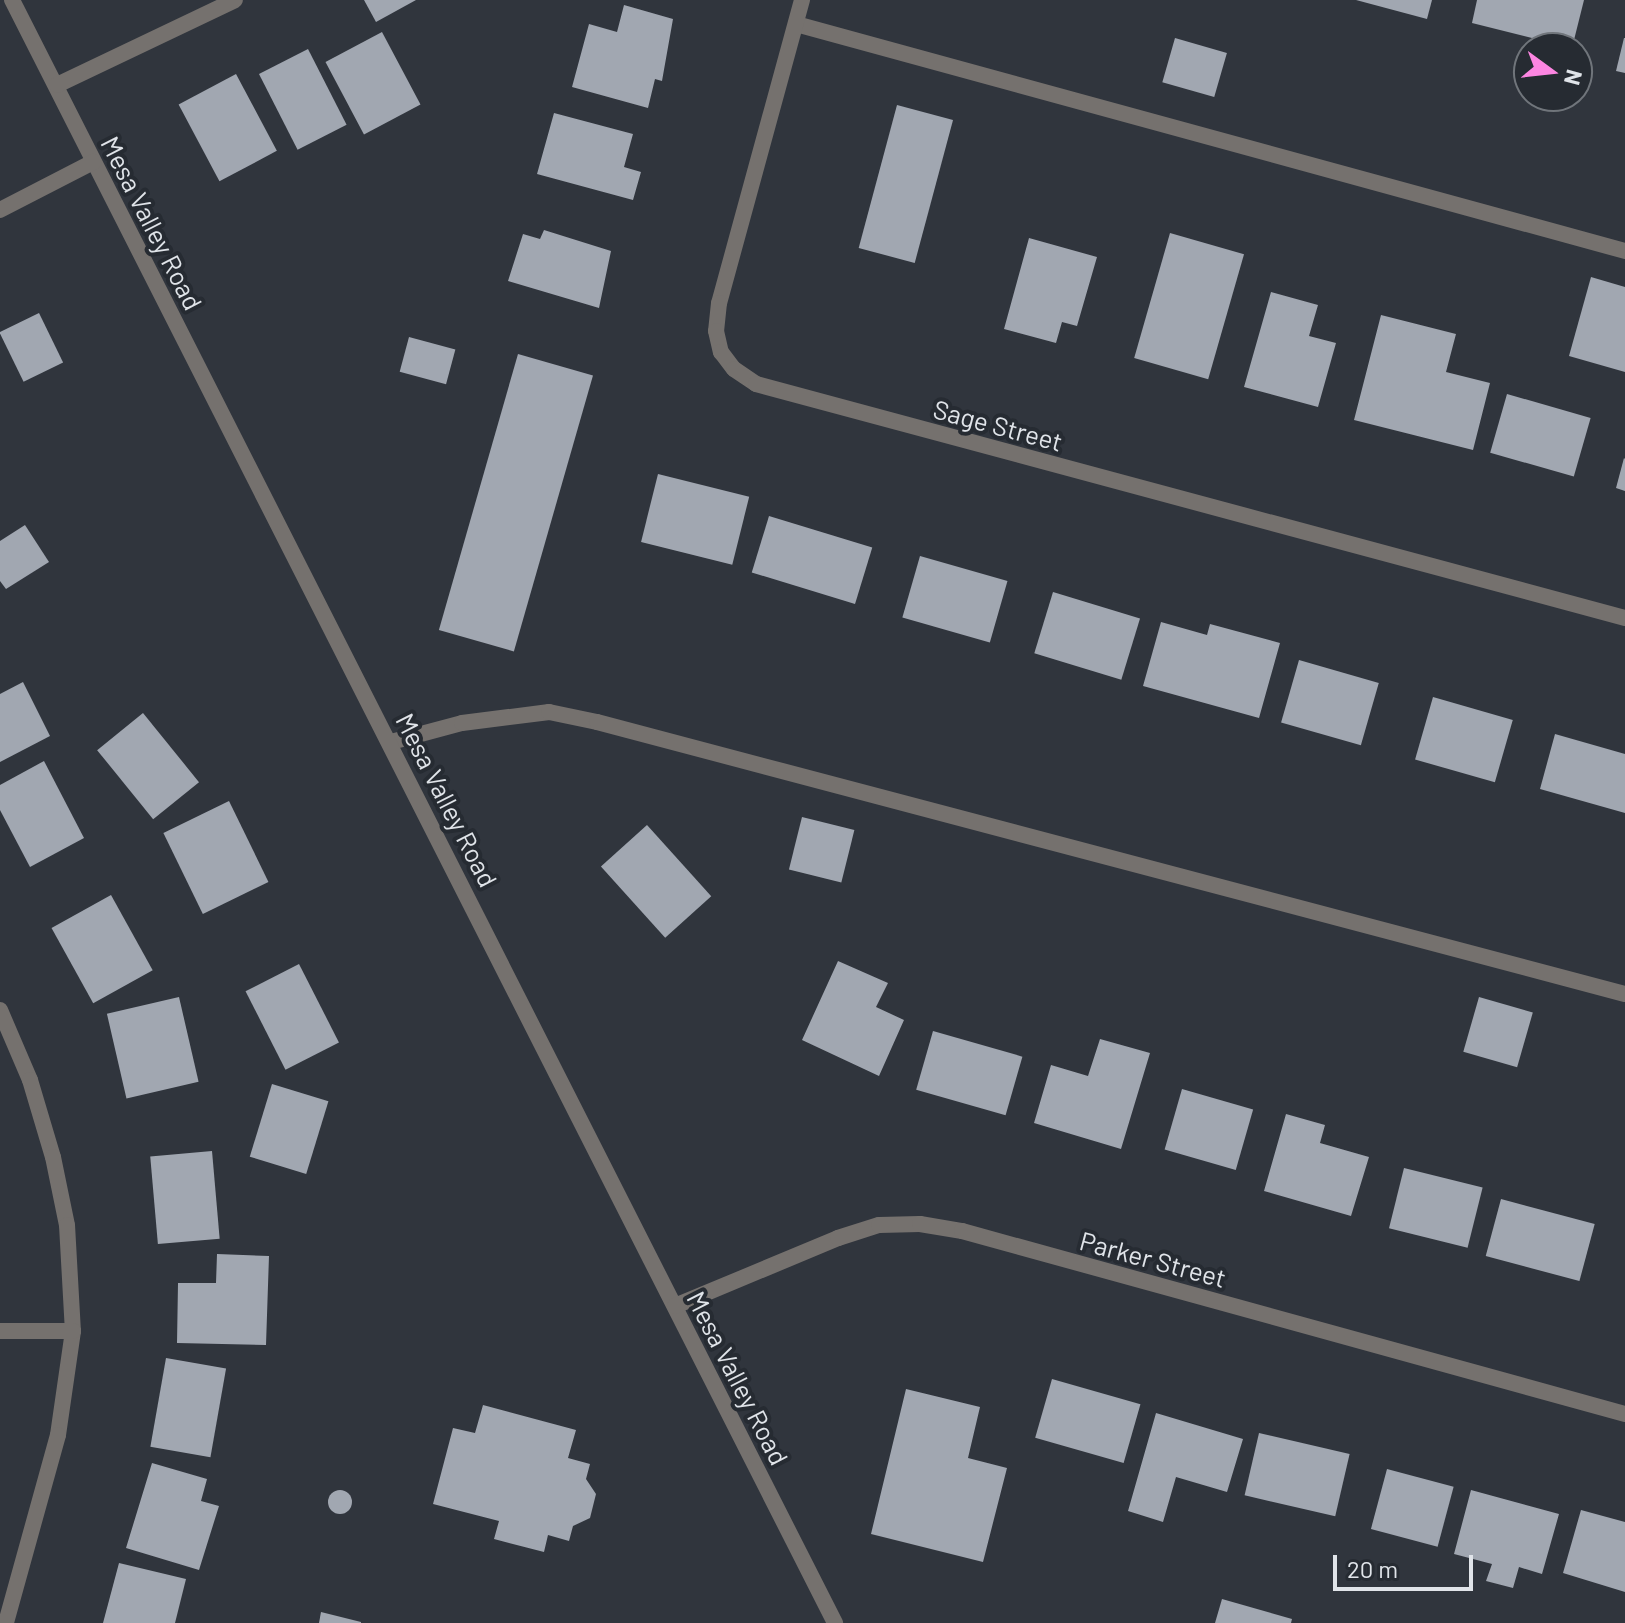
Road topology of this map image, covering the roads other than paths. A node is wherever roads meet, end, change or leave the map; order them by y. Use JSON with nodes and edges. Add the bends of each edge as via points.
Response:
{"nodes":[{"id":1,"x":12,"y":0,"type":"edge"},
{"id":2,"x":235,"y":0,"type":"edge"},
{"id":3,"x":802,"y":0,"type":"edge"},
{"id":4,"x":796,"y":24,"type":"junction"},
{"id":5,"x":57,"y":85,"type":"junction"},
{"id":6,"x":93,"y":162,"type":"junction"},
{"id":7,"x":0,"y":210,"type":"edge"},
{"id":8,"x":1625,"y":251,"type":"edge"},
{"id":9,"x":1625,"y":618,"type":"edge"},
{"id":10,"x":391,"y":742,"type":"junction"},
{"id":11,"x":1625,"y":994,"type":"edge"},
{"id":12,"x":0,"y":1010,"type":"edge"},
{"id":13,"x":675,"y":1306,"type":"junction"},
{"id":14,"x":0,"y":1331,"type":"edge"},
{"id":15,"x":73,"y":1331,"type":"junction"},
{"id":16,"x":1625,"y":1414,"type":"edge"},
{"id":17,"x":6,"y":1623,"type":"edge"},
{"id":18,"x":835,"y":1623,"type":"edge"}],
"edges":[{"from":1,"to":5,"type":"street","name":"Mesa Valley Road"},
{"from":2,"to":5,"type":"street"},
{"from":3,"to":4,"type":"street","name":"Sage Street"},
{"from":4,"to":8,"type":"street"},
{"from":4,"to":9,"type":"street","name":"Sage Street","via":[[719,303],[716,331],[721,352],[734,369],[756,384]]},
{"from":5,"to":6,"type":"street","name":"Mesa Valley Road"},
{"from":6,"to":7,"type":"street"},
{"from":6,"to":10,"type":"street","name":"Mesa Valley Road"},
{"from":10,"to":11,"type":"street","via":[[462,723],[549,712]]},
{"from":10,"to":13,"type":"street","name":"Mesa Valley Road"},
{"from":12,"to":15,"type":"street","via":[[30,1080],[53,1157],[67,1225]]},
{"from":13,"to":16,"type":"street","name":"Parker Street","via":[[838,1238],[879,1225],[920,1224],[962,1231]]},
{"from":13,"to":18,"type":"street","name":"Mesa Valley Road"},
{"from":14,"to":15,"type":"street"},
{"from":15,"to":17,"type":"street","via":[[58,1435]]}]}
